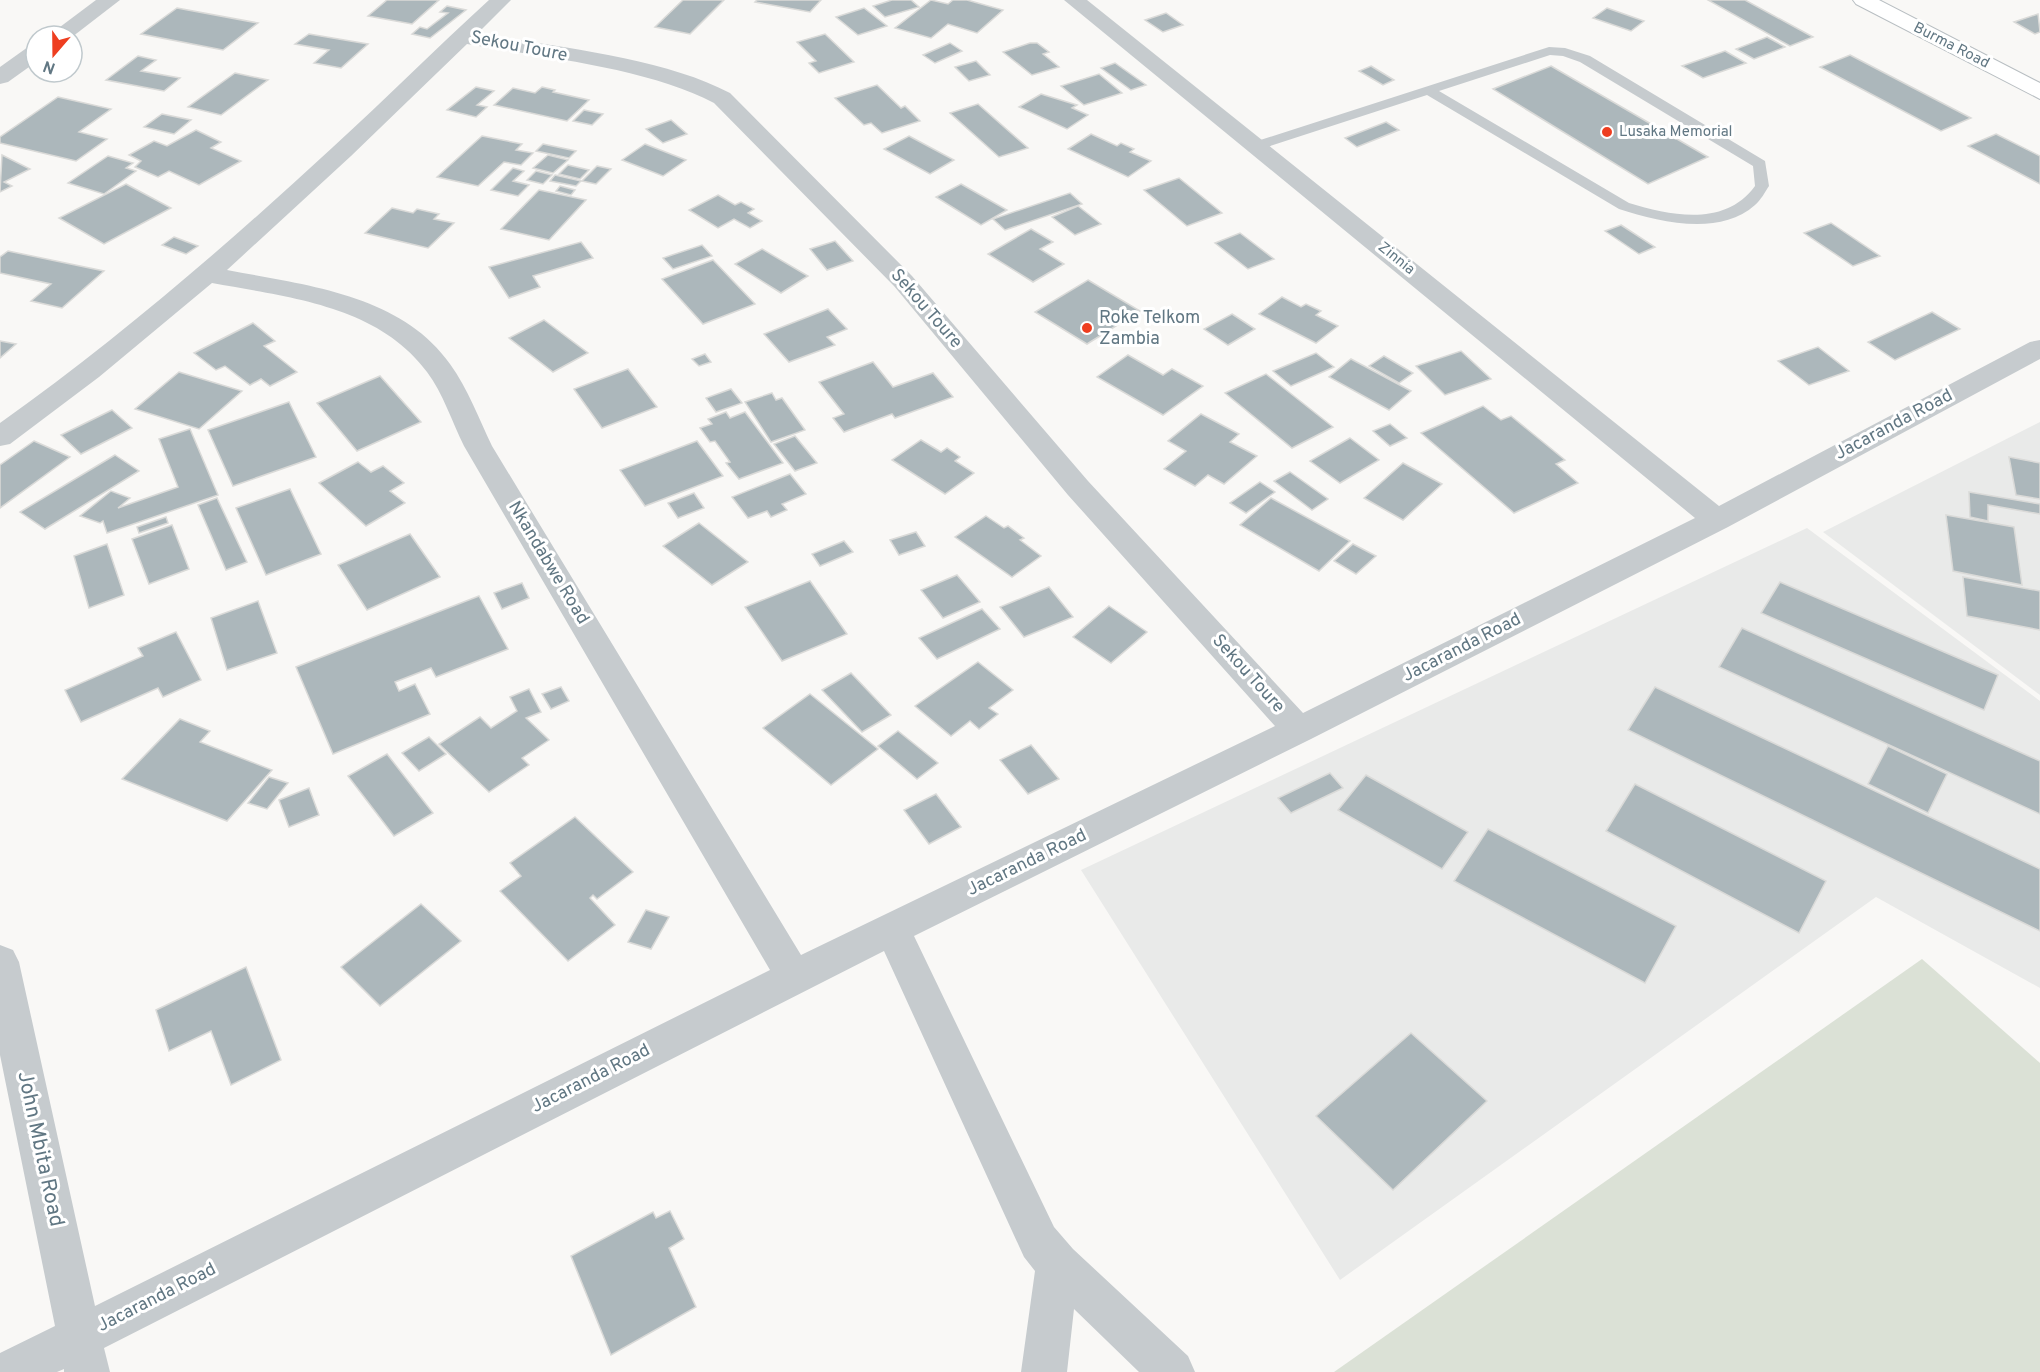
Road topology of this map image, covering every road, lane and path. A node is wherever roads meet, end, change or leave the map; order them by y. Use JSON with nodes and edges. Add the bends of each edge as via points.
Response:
{"nodes":[{"id":1,"x":110,"y":0,"type":"edge"},
{"id":2,"x":501,"y":0,"type":"edge"},
{"id":3,"x":1074,"y":0,"type":"edge"},
{"id":4,"x":1863,"y":0,"type":"edge"},
{"id":5,"x":76,"y":24,"type":"edge"},
{"id":6,"x":461,"y":36,"type":"junction"},
{"id":7,"x":24,"y":60,"type":"edge"},
{"id":8,"x":0,"y":77,"type":"edge"},
{"id":9,"x":1428,"y":90,"type":"junction"},
{"id":10,"x":2040,"y":92,"type":"edge"},
{"id":11,"x":1256,"y":146,"type":"junction"},
{"id":12,"x":207,"y":274,"type":"junction"},
{"id":13,"x":2040,"y":348,"type":"edge"},
{"id":14,"x":0,"y":437,"type":"edge"},
{"id":15,"x":1717,"y":520,"type":"junction"},
{"id":16,"x":1299,"y":730,"type":"junction"},
{"id":17,"x":892,"y":929,"type":"junction"},
{"id":18,"x":0,"y":962,"type":"edge"},
{"id":19,"x":794,"y":977,"type":"junction"},
{"id":20,"x":1058,"y":1264,"type":"junction"},
{"id":21,"x":84,"y":1354,"type":"edge"},
{"id":22,"x":10,"y":1372,"type":"edge"},
{"id":23,"x":1044,"y":1372,"type":"edge"},
{"id":24,"x":1172,"y":1372,"type":"edge"}],
"edges":[{"from":1,"to":5,"type":"street"},
{"from":2,"to":6,"type":"street"},
{"from":3,"to":11,"type":"street","name":"Zinnia"},
{"from":4,"to":10,"type":"main road","name":"Burma Road"},
{"from":6,"to":12,"type":"street","via":[[343,151]]},
{"from":6,"to":16,"type":"street","name":"Sekou Toure","via":[[618,65],[696,84],[722,98],[903,281],[1078,488]]},
{"from":7,"to":8,"type":"street"},
{"from":9,"to":9,"type":"lane","via":[[1624,206],[1643,213],[1683,219],[1721,216],[1749,204],[1762,186],[1760,164],[1576,55],[1549,51]]},
{"from":9,"to":11,"type":"lane"},
{"from":11,"to":15,"type":"street","name":"Zinnia"},
{"from":12,"to":14,"type":"street"},
{"from":12,"to":19,"type":"street","name":"Nkandabwe Road","via":[[348,304],[400,328],[438,367],[478,446]]},
{"from":13,"to":15,"type":"street","name":"Jacaranda Road"},
{"from":15,"to":16,"type":"street","name":"Jacaranda Road"},
{"from":16,"to":17,"type":"street","name":"Jacaranda Road"},
{"from":17,"to":19,"type":"street","name":"Jacaranda Road"},
{"from":17,"to":20,"type":"street","via":[[1039,1242]]},
{"from":18,"to":21,"type":"street","name":"John Mbita Road"},
{"from":19,"to":21,"type":"street","name":"Jacaranda Road"},
{"from":20,"to":23,"type":"street"},
{"from":20,"to":24,"type":"street"},
{"from":21,"to":22,"type":"street","name":"Jacaranda Road"}]}
